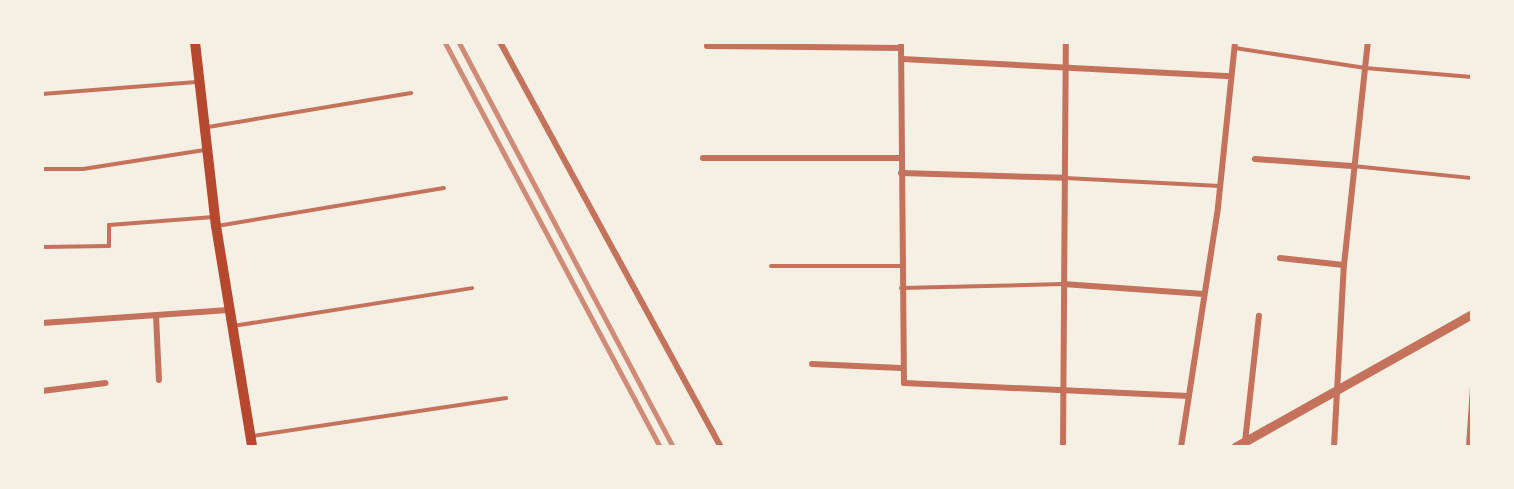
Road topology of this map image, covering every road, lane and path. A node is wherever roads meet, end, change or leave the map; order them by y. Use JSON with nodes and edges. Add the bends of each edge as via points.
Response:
{"nodes":[{"id":1,"x":195,"y":42,"type":"edge"},
{"id":2,"x":500,"y":42,"type":"edge"},
{"id":3,"x":1066,"y":42,"type":"edge"},
{"id":4,"x":1368,"y":42,"type":"edge"},
{"id":5,"x":901,"y":45,"type":"edge"},
{"id":6,"x":1235,"y":45,"type":"edge"},
{"id":7,"x":707,"y":46,"type":"dead end"},
{"id":8,"x":902,"y":58,"type":"junction"},
{"id":9,"x":1066,"y":65,"type":"junction"},
{"id":10,"x":1365,"y":68,"type":"junction"},
{"id":11,"x":1231,"y":76,"type":"junction"},
{"id":12,"x":1472,"y":77,"type":"edge"},
{"id":13,"x":201,"y":82,"type":"junction"},
{"id":14,"x":411,"y":93,"type":"dead end"},
{"id":15,"x":42,"y":94,"type":"edge"},
{"id":16,"x":205,"y":127,"type":"junction"},
{"id":17,"x":208,"y":150,"type":"junction"},
{"id":18,"x":703,"y":158,"type":"dead end"},
{"id":19,"x":900,"y":158,"type":"junction"},
{"id":20,"x":1255,"y":159,"type":"dead end"},
{"id":21,"x":1353,"y":166,"type":"junction"},
{"id":22,"x":42,"y":169,"type":"edge"},
{"id":23,"x":902,"y":173,"type":"junction"},
{"id":24,"x":1065,"y":178,"type":"junction"},
{"id":25,"x":1472,"y":178,"type":"edge"},
{"id":26,"x":1220,"y":186,"type":"junction"},
{"id":27,"x":444,"y":188,"type":"dead end"},
{"id":28,"x":216,"y":221,"type":"junction"},
{"id":29,"x":42,"y":247,"type":"edge"},
{"id":30,"x":1280,"y":258,"type":"dead end"},
{"id":31,"x":1344,"y":265,"type":"junction"},
{"id":32,"x":771,"y":266,"type":"dead end"},
{"id":33,"x":901,"y":266,"type":"junction"},
{"id":34,"x":1063,"y":284,"type":"junction"},
{"id":35,"x":472,"y":288,"type":"dead end"},
{"id":36,"x":901,"y":288,"type":"junction"},
{"id":37,"x":1204,"y":294,"type":"junction"},
{"id":38,"x":229,"y":310,"type":"junction"},
{"id":39,"x":1472,"y":314,"type":"edge"},
{"id":40,"x":156,"y":315,"type":"junction"},
{"id":41,"x":1260,"y":316,"type":"dead end"},
{"id":42,"x":42,"y":323,"type":"edge"},
{"id":43,"x":232,"y":327,"type":"junction"},
{"id":44,"x":812,"y":364,"type":"dead end"},
{"id":45,"x":902,"y":368,"type":"junction"},
{"id":46,"x":159,"y":380,"type":"dead end"},
{"id":47,"x":106,"y":383,"type":"dead end"},
{"id":48,"x":1062,"y":387,"type":"junction"},
{"id":49,"x":1472,"y":387,"type":"edge"},
{"id":50,"x":42,"y":391,"type":"edge"},
{"id":51,"x":1335,"y":391,"type":"junction"},
{"id":52,"x":1189,"y":396,"type":"junction"},
{"id":53,"x":506,"y":399,"type":"dead end"},
{"id":54,"x":252,"y":441,"type":"edge"},
{"id":55,"x":1245,"y":442,"type":"junction"},
{"id":56,"x":721,"y":447,"type":"edge"},
{"id":57,"x":1063,"y":447,"type":"edge"},
{"id":58,"x":1181,"y":447,"type":"edge"},
{"id":59,"x":1235,"y":447,"type":"edge"},
{"id":60,"x":1334,"y":447,"type":"edge"},
{"id":61,"x":1468,"y":447,"type":"edge"}],
"edges":[{"from":1,"to":13,"type":"main road"},
{"from":2,"to":56,"type":"street"},
{"from":3,"to":9,"type":"street"},
{"from":4,"to":10,"type":"street"},
{"from":5,"to":7,"type":"street"},
{"from":5,"to":8,"type":"street"},
{"from":6,"to":10,"type":"lane"},
{"from":6,"to":11,"type":"street"},
{"from":8,"to":9,"type":"street"},
{"from":8,"to":19,"type":"street"},
{"from":9,"to":11,"type":"street"},
{"from":9,"to":24,"type":"street"},
{"from":10,"to":12,"type":"lane"},
{"from":10,"to":21,"type":"street"},
{"from":11,"to":26,"type":"street"},
{"from":13,"to":15,"type":"lane"},
{"from":13,"to":16,"type":"main road"},
{"from":14,"to":16,"type":"lane"},
{"from":16,"to":17,"type":"main road"},
{"from":17,"to":22,"type":"lane","via":[[83,169]]},
{"from":17,"to":28,"type":"main road"},
{"from":18,"to":19,"type":"street"},
{"from":19,"to":23,"type":"street"},
{"from":20,"to":21,"type":"street"},
{"from":21,"to":25,"type":"lane"},
{"from":21,"to":31,"type":"street"},
{"from":23,"to":24,"type":"street"},
{"from":23,"to":33,"type":"street"},
{"from":24,"to":26,"type":"lane"},
{"from":24,"to":34,"type":"street"},
{"from":26,"to":37,"type":"street"},
{"from":27,"to":28,"type":"lane"},
{"from":28,"to":29,"type":"lane","via":[[109,225],[109,246]]},
{"from":28,"to":38,"type":"main road"},
{"from":30,"to":31,"type":"street"},
{"from":31,"to":51,"type":"street"},
{"from":32,"to":33,"type":"lane"},
{"from":33,"to":36,"type":"street"},
{"from":34,"to":36,"type":"lane"},
{"from":34,"to":37,"type":"street"},
{"from":34,"to":48,"type":"street"},
{"from":35,"to":43,"type":"lane"},
{"from":36,"to":45,"type":"street"},
{"from":37,"to":52,"type":"street"},
{"from":38,"to":40,"type":"street"},
{"from":38,"to":43,"type":"main road"},
{"from":39,"to":51,"type":"street"},
{"from":40,"to":42,"type":"street"},
{"from":40,"to":46,"type":"street"},
{"from":41,"to":55,"type":"street"},
{"from":43,"to":54,"type":"main road"},
{"from":44,"to":45,"type":"street"},
{"from":45,"to":48,"type":"street","via":[[904,383],[916,385]]},
{"from":47,"to":50,"type":"street"},
{"from":48,"to":52,"type":"street"},
{"from":48,"to":57,"type":"street"},
{"from":49,"to":61,"type":"lane"},
{"from":51,"to":55,"type":"street"},
{"from":51,"to":60,"type":"street"},
{"from":52,"to":58,"type":"street"},
{"from":53,"to":54,"type":"lane"},
{"from":55,"to":59,"type":"street"}]}
